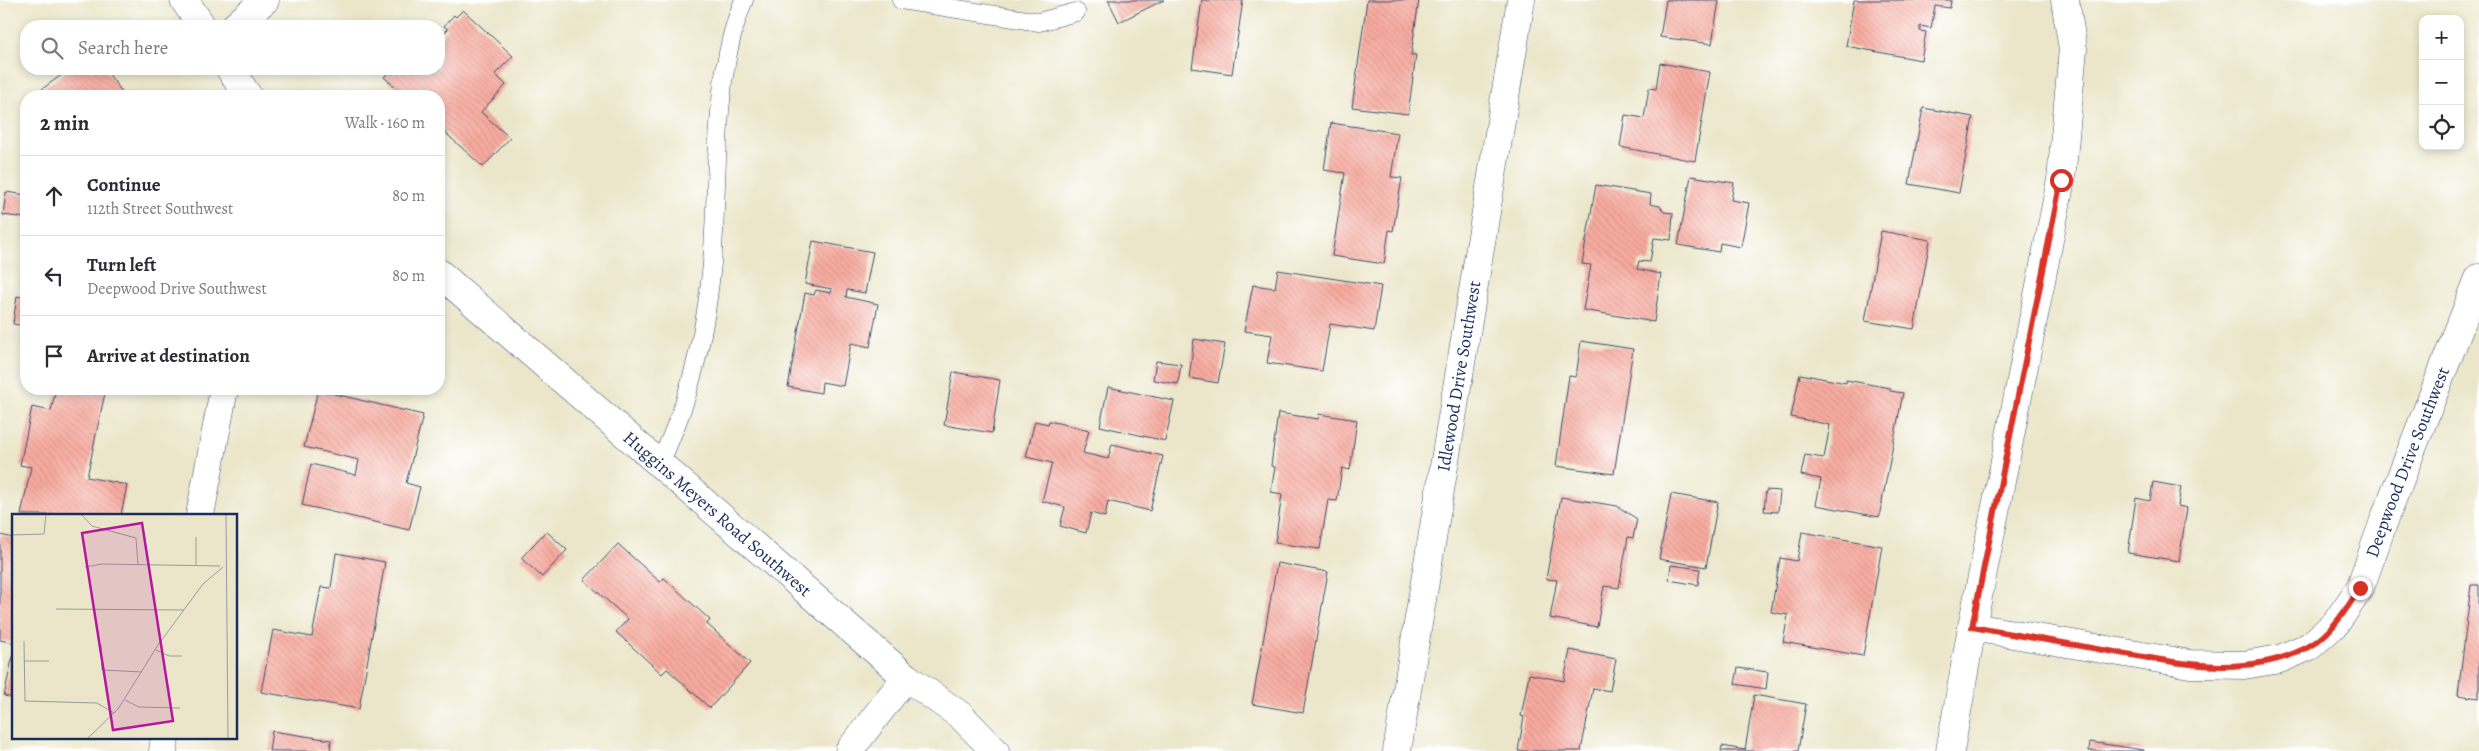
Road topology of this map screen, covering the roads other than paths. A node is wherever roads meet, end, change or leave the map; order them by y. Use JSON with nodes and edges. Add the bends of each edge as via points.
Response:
{"nodes":[{"id":1,"x":184,"y":0,"type":"edge"},
{"id":2,"x":265,"y":0,"type":"edge"},
{"id":3,"x":744,"y":0,"type":"edge"},
{"id":4,"x":902,"y":0,"type":"edge"},
{"id":5,"x":1521,"y":0,"type":"edge"},
{"id":6,"x":2065,"y":0,"type":"edge"},
{"id":7,"x":1076,"y":12,"type":"dead end"},
{"id":8,"x":198,"y":20,"type":"edge"},
{"id":9,"x":242,"y":20,"type":"edge"},
{"id":10,"x":234,"y":75,"type":"edge"},
{"id":11,"x":244,"y":90,"type":"edge"},
{"id":12,"x":445,"y":278,"type":"edge"},
{"id":13,"x":2479,"y":278,"type":"edge"},
{"id":14,"x":223,"y":395,"type":"edge"},
{"id":15,"x":660,"y":465,"type":"junction"},
{"id":16,"x":200,"y":514,"type":"edge"},
{"id":17,"x":1972,"y":627,"type":"junction"},
{"id":18,"x":906,"y":677,"type":"junction"},
{"id":19,"x":165,"y":738,"type":"edge"},
{"id":20,"x":163,"y":751,"type":"edge"},
{"id":21,"x":849,"y":751,"type":"edge"},
{"id":22,"x":995,"y":751,"type":"edge"},
{"id":23,"x":1397,"y":751,"type":"edge"},
{"id":24,"x":1950,"y":751,"type":"edge"}],
"edges":[{"from":1,"to":8,"type":"street"},
{"from":2,"to":9,"type":"street"},
{"from":3,"to":15,"type":"lane","via":[[725,73],[712,264],[703,327],[687,394]]},
{"from":4,"to":7,"type":"lane","via":[[1039,22]]},
{"from":5,"to":23,"type":"street","name":"Idlewood Drive Southwest"},
{"from":6,"to":17,"type":"street","via":[[2073,49],[2061,180]]},
{"from":10,"to":11,"type":"street"},
{"from":12,"to":15,"type":"street","name":"Huggins Meyers Road Southwest"},
{"from":13,"to":17,"type":"street","name":"Deepwood Drive Southwest","via":[[2360,588],[2336,623],[2310,646],[2280,660],[2244,665],[2190,664]]},
{"from":14,"to":16,"type":"street"},
{"from":15,"to":18,"type":"street","name":"Huggins Meyers Road Southwest"},
{"from":17,"to":24,"type":"street"},
{"from":18,"to":21,"type":"street"},
{"from":18,"to":22,"type":"street","name":"Huggins Meyers Road Southwest","via":[[961,716]]},
{"from":19,"to":20,"type":"street"}]}
